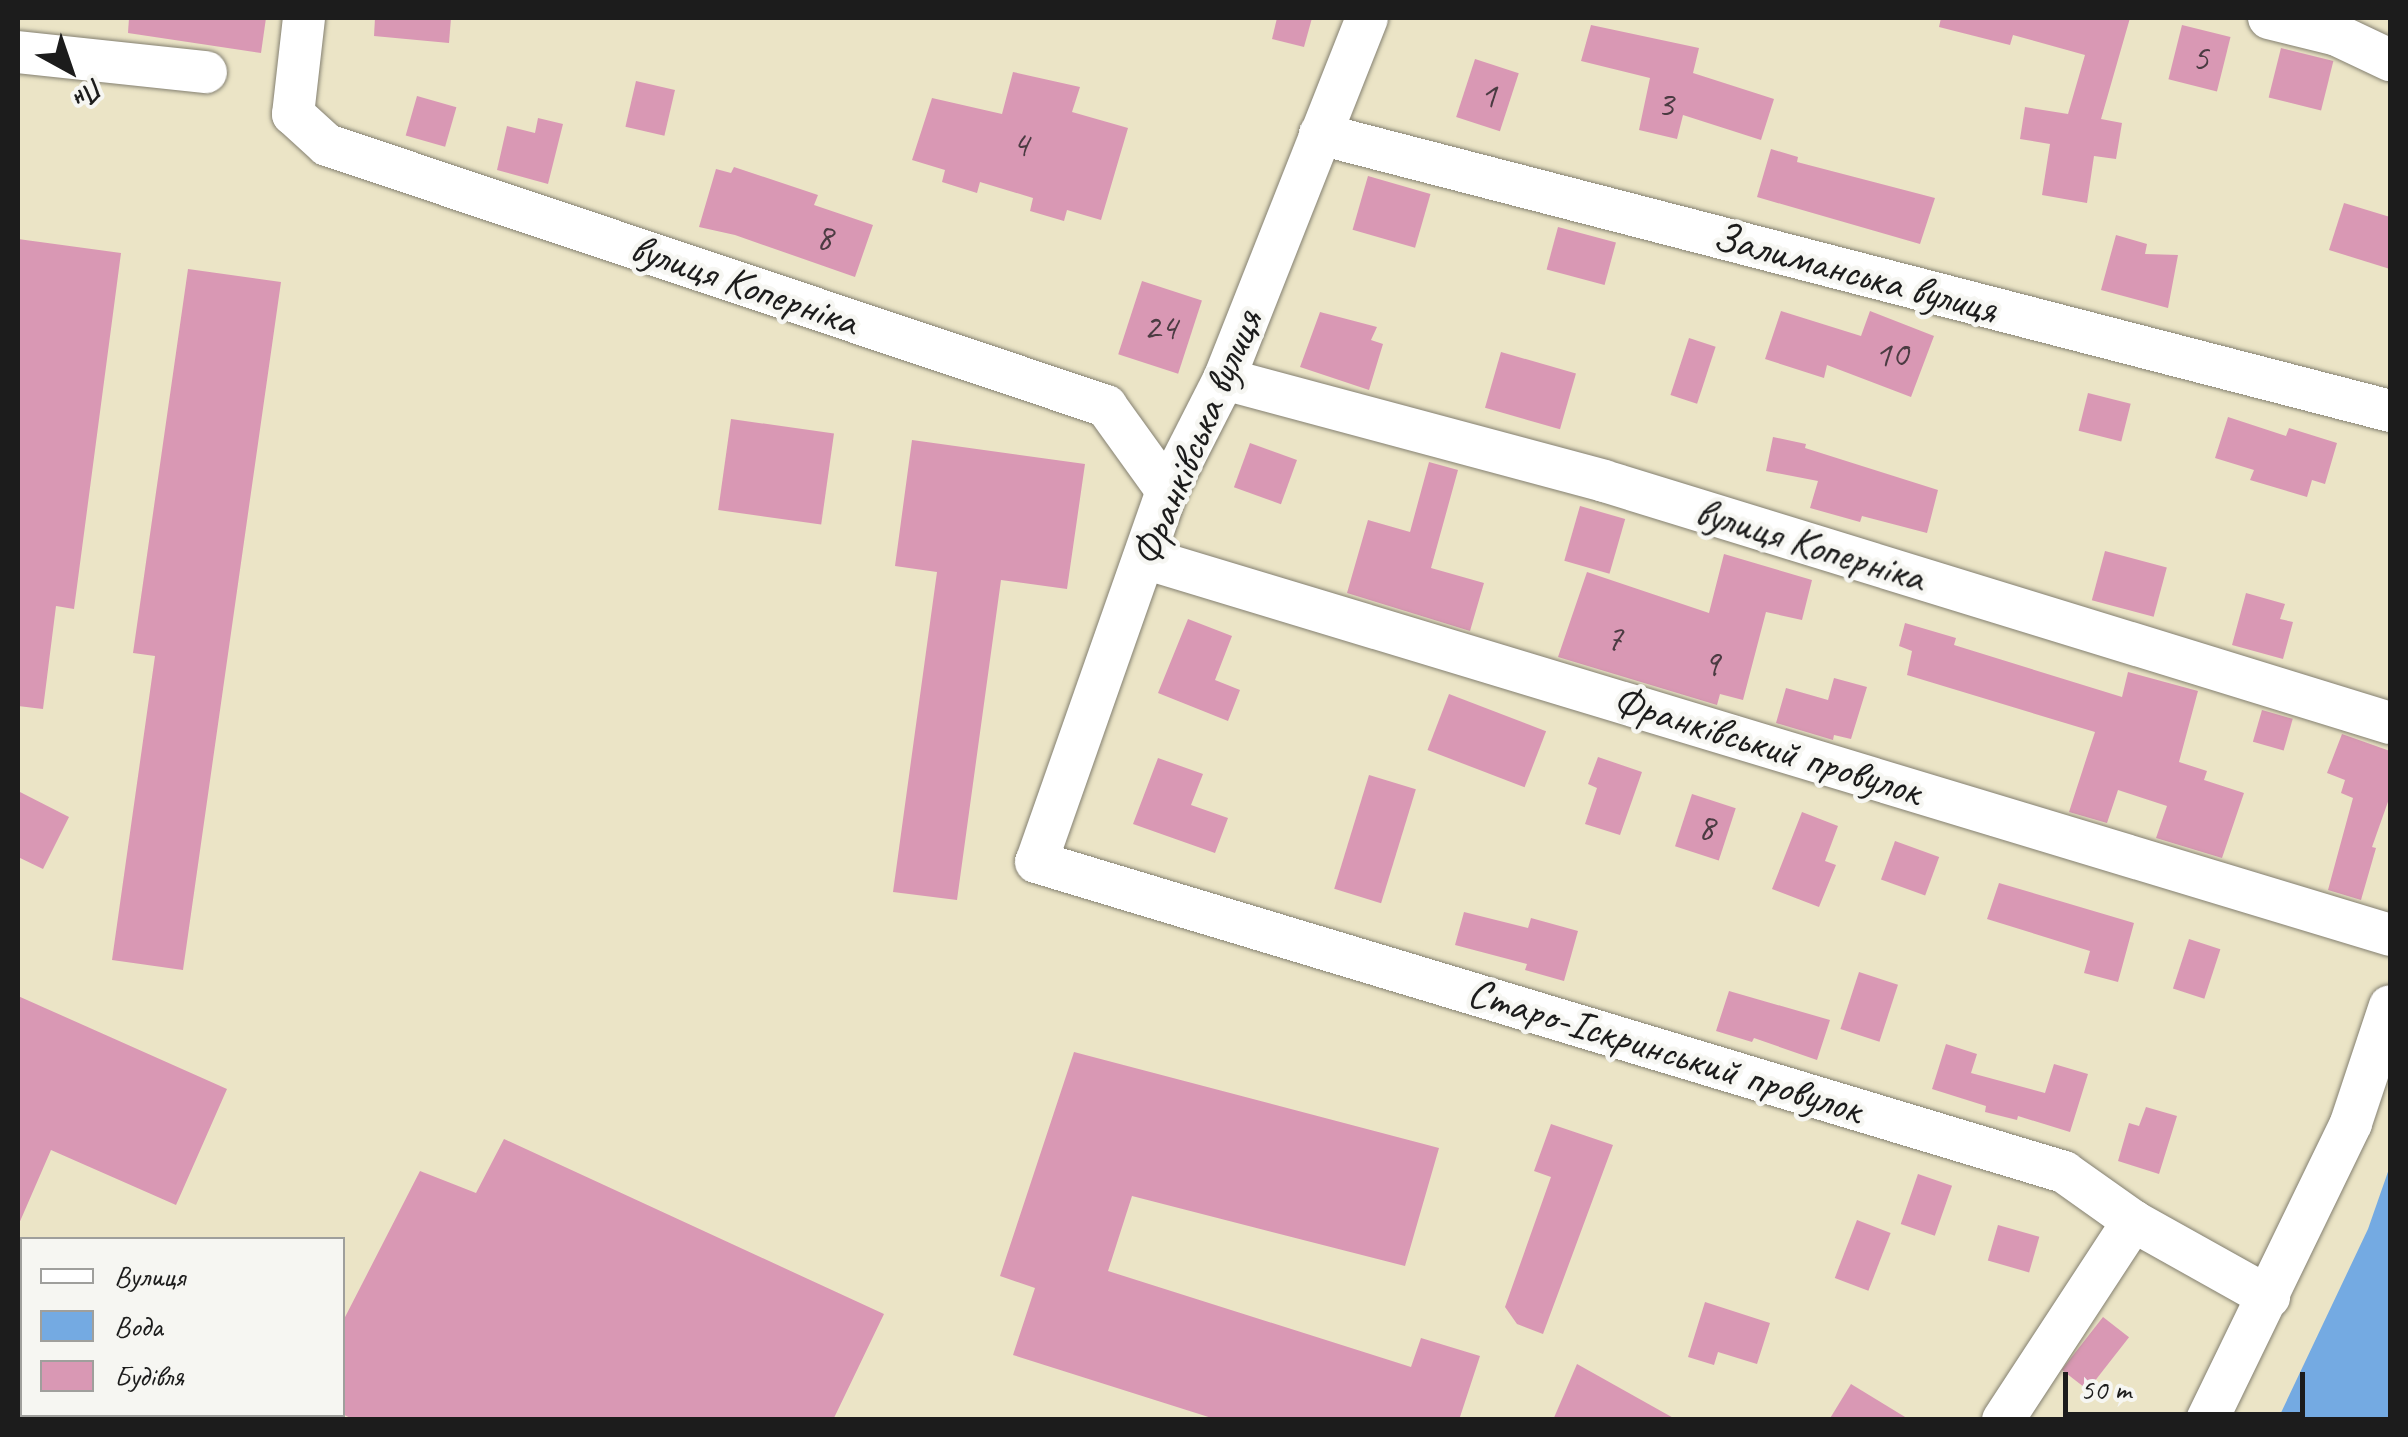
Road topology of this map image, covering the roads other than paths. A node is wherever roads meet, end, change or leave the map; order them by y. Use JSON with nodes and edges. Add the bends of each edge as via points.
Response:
{"nodes":[{"id":1,"x":304,"y":18,"type":"edge"},
{"id":2,"x":1366,"y":18,"type":"edge"},
{"id":3,"x":2269,"y":18,"type":"edge"},
{"id":4,"x":18,"y":52,"type":"edge"},
{"id":5,"x":2390,"y":60,"type":"edge"},
{"id":6,"x":206,"y":72,"type":"dead end"},
{"id":7,"x":1320,"y":134,"type":"junction"},
{"id":8,"x":1224,"y":379,"type":"junction"},
{"id":9,"x":2390,"y":412,"type":"edge"},
{"id":10,"x":1167,"y":491,"type":"junction"},
{"id":11,"x":1144,"y":558,"type":"junction"},
{"id":12,"x":2390,"y":724,"type":"edge"},
{"id":13,"x":1036,"y":862,"type":"joint"},
{"id":14,"x":2390,"y":934,"type":"edge"},
{"id":15,"x":2390,"y":1006,"type":"edge"},
{"id":16,"x":2133,"y":1221,"type":"junction"},
{"id":17,"x":2269,"y":1296,"type":"junction"},
{"id":18,"x":2003,"y":1420,"type":"edge"},
{"id":19,"x":2207,"y":1420,"type":"edge"}],
"edges":[{"from":1,"to":10,"type":"street","name":"вулиця Коперніка","via":[[293,114],[328,145],[1106,406]]},
{"from":2,"to":7,"type":"street","name":"Франківська вулиця"},
{"from":3,"to":5,"type":"street","via":[[2336,35]]},
{"from":4,"to":6,"type":"street"},
{"from":7,"to":8,"type":"street","name":"Франківська вулиця"},
{"from":7,"to":9,"type":"street","name":"Залиманська вулиця"},
{"from":8,"to":10,"type":"street","name":"Франківська вулиця"},
{"from":8,"to":12,"type":"street","name":"вулиця Коперніка","via":[[1604,481]]},
{"from":10,"to":11,"type":"street","name":"Франківська вулиця"},
{"from":11,"to":13,"type":"street","name":"Франківська вулиця"},
{"from":11,"to":14,"type":"street","name":"Франківський провулок"},
{"from":13,"to":16,"type":"street","name":"Старо-Іскринський провулок","via":[[2064,1172]]},
{"from":15,"to":17,"type":"street","via":[[2351,1123]]},
{"from":16,"to":17,"type":"street","name":"Старо-Іскринський провулок"},
{"from":16,"to":18,"type":"street"},
{"from":17,"to":19,"type":"street"}]}
